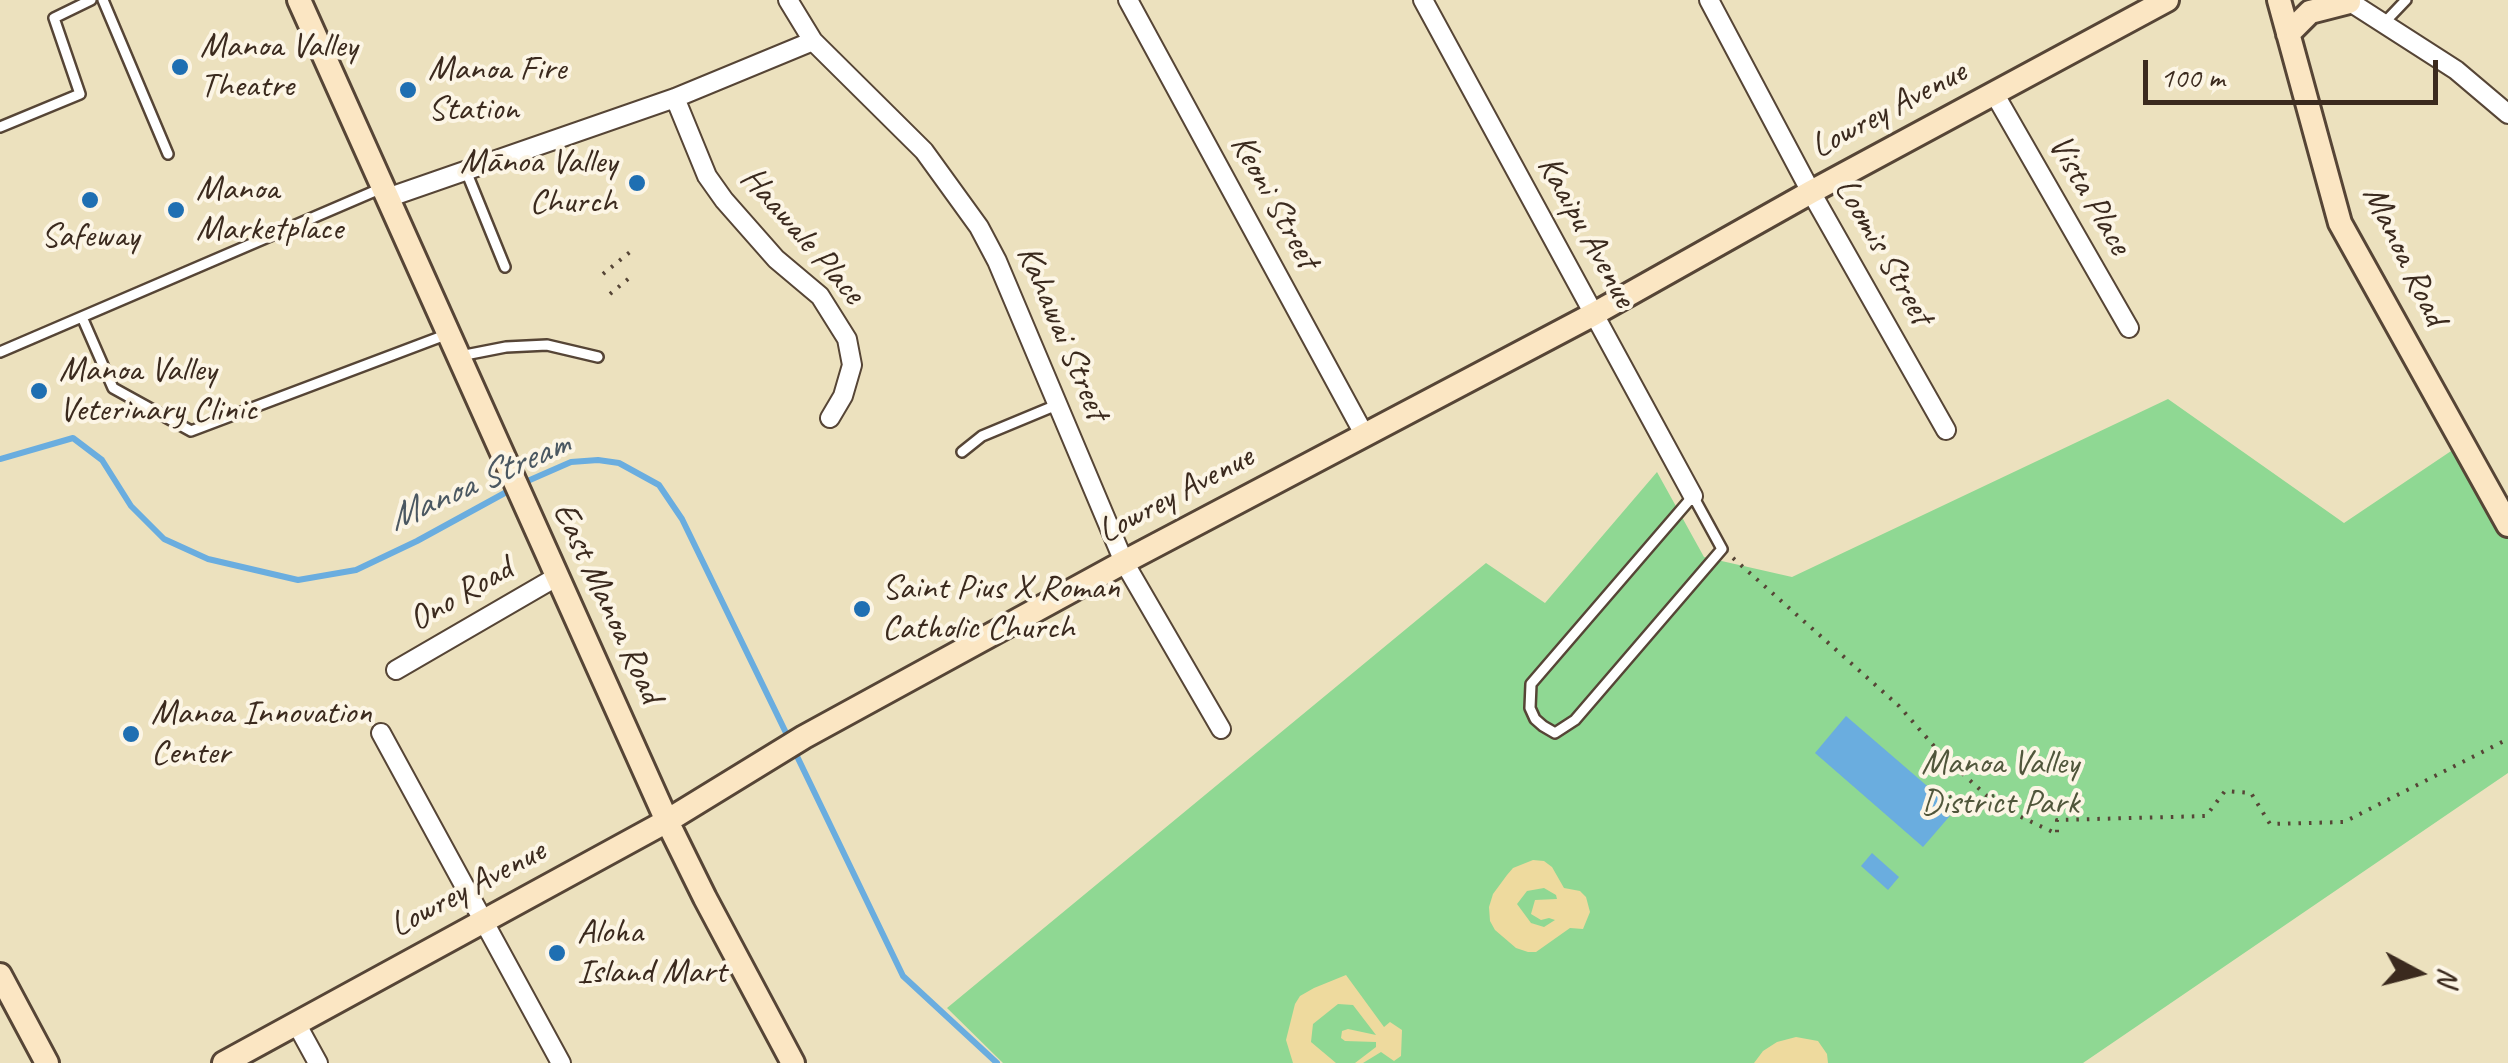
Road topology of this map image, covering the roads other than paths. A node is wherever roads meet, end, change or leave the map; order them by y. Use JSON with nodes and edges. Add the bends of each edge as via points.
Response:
{"nodes":[{"id":1,"x":90,"y":0,"type":"edge"},
{"id":2,"x":103,"y":0,"type":"edge"},
{"id":3,"x":298,"y":0,"type":"edge"},
{"id":4,"x":1128,"y":0,"type":"edge"},
{"id":5,"x":1422,"y":0,"type":"edge"},
{"id":6,"x":1709,"y":0,"type":"edge"},
{"id":7,"x":2167,"y":0,"type":"edge"},
{"id":8,"x":2279,"y":0,"type":"edge"},
{"id":9,"x":2406,"y":0,"type":"edge"},
{"id":10,"x":2348,"y":1,"type":"edge"},
{"id":11,"x":795,"y":2,"type":"edge"},
{"id":12,"x":2384,"y":24,"type":"junction"},
{"id":13,"x":2288,"y":34,"type":"junction"},
{"id":14,"x":813,"y":40,"type":"junction"},
{"id":15,"x":1994,"y":93,"type":"junction"},
{"id":16,"x":675,"y":98,"type":"junction"},
{"id":17,"x":2508,"y":114,"type":"edge"},
{"id":18,"x":0,"y":127,"type":"edge"},
{"id":19,"x":168,"y":154,"type":"dead end"},
{"id":20,"x":466,"y":170,"type":"junction"},
{"id":21,"x":1811,"y":192,"type":"junction"},
{"id":22,"x":384,"y":193,"type":"junction"},
{"id":23,"x":505,"y":267,"type":"dead end"},
{"id":24,"x":1594,"y":314,"type":"junction"},
{"id":25,"x":82,"y":317,"type":"junction"},
{"id":26,"x":2129,"y":328,"type":"dead end"},
{"id":27,"x":453,"y":345,"type":"junction"},
{"id":28,"x":0,"y":352,"type":"edge"},
{"id":29,"x":598,"y":357,"type":"dead end"},
{"id":30,"x":1058,"y":404,"type":"junction"},
{"id":31,"x":830,"y":418,"type":"dead end"},
{"id":32,"x":1946,"y":430,"type":"dead end"},
{"id":33,"x":1364,"y":434,"type":"junction"},
{"id":34,"x":962,"y":452,"type":"dead end"},
{"id":35,"x":1693,"y":496,"type":"junction"},
{"id":36,"x":2508,"y":526,"type":"edge"},
{"id":37,"x":1124,"y":562,"type":"junction"},
{"id":38,"x":558,"y":576,"type":"junction"},
{"id":39,"x":396,"y":670,"type":"dead end"},
{"id":40,"x":1221,"y":729,"type":"dead end"},
{"id":41,"x":381,"y":733,"type":"dead end"},
{"id":42,"x":667,"y":820,"type":"junction"},
{"id":43,"x":484,"y":918,"type":"junction"},
{"id":44,"x":0,"y":975,"type":"edge"},
{"id":45,"x":296,"y":1023,"type":"junction"},
{"id":46,"x":47,"y":1063,"type":"edge"},
{"id":47,"x":224,"y":1063,"type":"edge"},
{"id":48,"x":318,"y":1063,"type":"edge"},
{"id":49,"x":561,"y":1063,"type":"edge"},
{"id":50,"x":793,"y":1063,"type":"edge"}],
"edges":[{"from":1,"to":18,"type":"lane","via":[[54,18],[80,94]]},
{"from":2,"to":19,"type":"lane"},
{"from":3,"to":22,"type":"street","name":"East Manoa Road"},
{"from":4,"to":33,"type":"street","name":"Keoni Street"},
{"from":5,"to":24,"type":"street","name":"Kaaipu Avenue"},
{"from":6,"to":21,"type":"street","name":"Loomis Street"},
{"from":7,"to":15,"type":"street","name":"Lowrey Avenue"},
{"from":8,"to":13,"type":"street","name":"Manoa Road"},
{"from":9,"to":12,"type":"lane"},
{"from":10,"to":12,"type":"street"},
{"from":10,"to":13,"type":"street","via":[[2310,12]]},
{"from":11,"to":14,"type":"street","name":"Kahawai Street"},
{"from":12,"to":17,"type":"street","via":[[2456,70]]},
{"from":13,"to":36,"type":"street","name":"Manoa Road","via":[[2340,222]]},
{"from":14,"to":16,"type":"street"},
{"from":14,"to":30,"type":"street","name":"Kahawai Street","via":[[924,151],[963,201]]},
{"from":15,"to":21,"type":"street","name":"Lowrey Avenue"},
{"from":15,"to":26,"type":"street","name":"Vista Place"},
{"from":16,"to":20,"type":"street"},
{"from":16,"to":31,"type":"street","name":"Haawale Place","via":[[724,200],[820,296],[847,340],[852,365]]},
{"from":20,"to":22,"type":"street"},
{"from":20,"to":23,"type":"lane"},
{"from":21,"to":24,"type":"street","name":"Lowrey Avenue"},
{"from":21,"to":32,"type":"street","name":"Loomis Street"},
{"from":22,"to":25,"type":"lane"},
{"from":22,"to":27,"type":"street","name":"East Manoa Road"},
{"from":24,"to":33,"type":"street","name":"Lowrey Avenue"},
{"from":24,"to":35,"type":"street","name":"Kaaipu Avenue"},
{"from":25,"to":27,"type":"lane","via":[[113,388],[191,431]]},
{"from":25,"to":28,"type":"lane"},
{"from":27,"to":29,"type":"lane","via":[[546,345]]},
{"from":27,"to":38,"type":"street","name":"East Manoa Road"},
{"from":30,"to":34,"type":"lane","via":[[982,436]]},
{"from":30,"to":37,"type":"street","name":"Kahawai Street"},
{"from":33,"to":37,"type":"street","name":"Lowrey Avenue"},
{"from":35,"to":35,"type":"lane","via":[[1722,549],[1575,720],[1554,732],[1534,719],[1531,684]]},
{"from":37,"to":40,"type":"street","name":"Kahawai Street"},
{"from":37,"to":42,"type":"street","name":"Lowrey Avenue","via":[[804,736]]},
{"from":38,"to":39,"type":"street","name":"Ono Road"},
{"from":38,"to":42,"type":"street","name":"East Manoa Road"},
{"from":41,"to":43,"type":"street"},
{"from":42,"to":43,"type":"street","name":"Lowrey Avenue"},
{"from":42,"to":50,"type":"street","name":"East Manoa Road"},
{"from":43,"to":45,"type":"street","name":"Lowrey Avenue"},
{"from":43,"to":49,"type":"street"},
{"from":44,"to":46,"type":"street"},
{"from":45,"to":47,"type":"street","name":"Lowrey Avenue"},
{"from":45,"to":48,"type":"street"}]}
